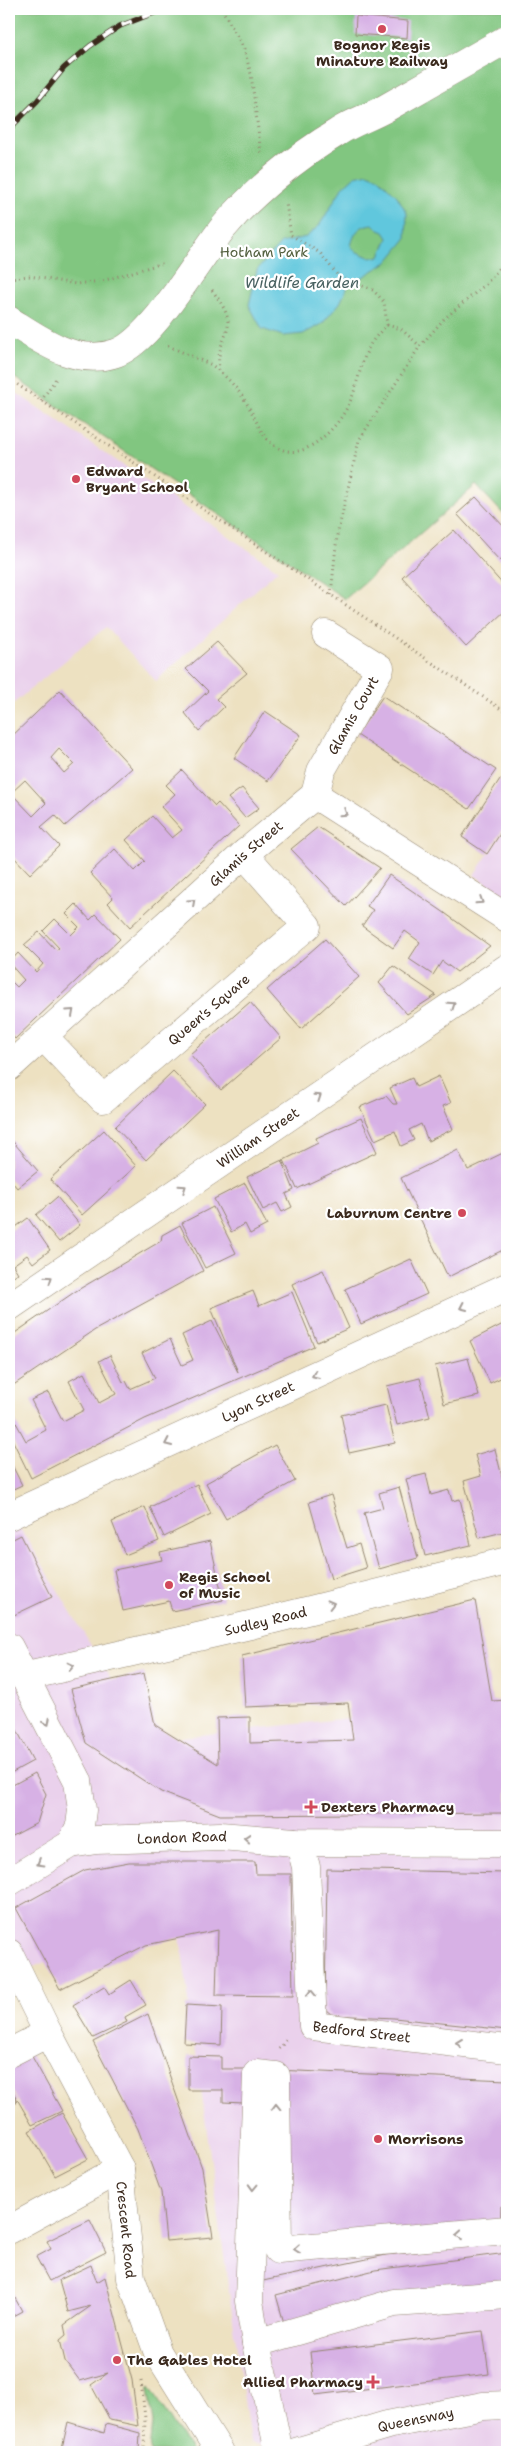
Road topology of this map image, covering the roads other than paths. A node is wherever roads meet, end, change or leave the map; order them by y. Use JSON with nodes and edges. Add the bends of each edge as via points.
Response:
{"nodes":[{"id":1,"x":507,"y":39,"type":"edge"},
{"id":2,"x":9,"y":320,"type":"edge"},
{"id":3,"x":326,"y":634,"type":"dead end"},
{"id":4,"x":315,"y":795,"type":"junction"},
{"id":5,"x":244,"y":854,"type":"junction"},
{"id":6,"x":507,"y":918,"type":"edge"},
{"id":7,"x":507,"y":968,"type":"edge"},
{"id":8,"x":44,"y":1037,"type":"junction"},
{"id":9,"x":9,"y":1067,"type":"edge"},
{"id":10,"x":507,"y":1287,"type":"edge"},
{"id":11,"x":9,"y":1307,"type":"edge"},
{"id":12,"x":9,"y":1516,"type":"edge"},
{"id":13,"x":507,"y":1561,"type":"edge"},
{"id":14,"x":9,"y":1648,"type":"edge"},
{"id":15,"x":23,"y":1677,"type":"junction"},
{"id":16,"x":295,"y":1842,"type":"junction"},
{"id":17,"x":507,"y":1843,"type":"edge"},
{"id":18,"x":71,"y":1844,"type":"junction"},
{"id":19,"x":9,"y":1882,"type":"edge"},
{"id":20,"x":9,"y":1953,"type":"edge"},
{"id":21,"x":48,"y":2033,"type":"junction"},
{"id":22,"x":507,"y":2049,"type":"edge"},
{"id":23,"x":9,"y":2053,"type":"edge"},
{"id":24,"x":120,"y":2169,"type":"junction"},
{"id":25,"x":9,"y":2230,"type":"edge"},
{"id":26,"x":507,"y":2230,"type":"edge"},
{"id":27,"x":507,"y":2295,"type":"edge"},
{"id":28,"x":256,"y":2343,"type":"junction"},
{"id":29,"x":507,"y":2405,"type":"edge"},
{"id":30,"x":313,"y":2450,"type":"edge"},
{"id":31,"x":220,"y":2452,"type":"edge"},
{"id":32,"x":279,"y":2452,"type":"edge"}],
"edges":[{"from":1,"to":2,"type":"street","via":[[339,131],[276,178],[228,222],[193,272],[139,338],[117,352],[95,358],[72,355],[41,341]]},
{"from":3,"to":4,"type":"street","name":"Glamis Court","via":[[380,668],[321,771]]},
{"from":4,"to":5,"type":"street","name":"Glamis Street"},
{"from":4,"to":6,"type":"street","one_way":true},
{"from":8,"to":5,"type":"street","name":"Glamis Street","one_way":true},
{"from":5,"to":8,"type":"street","name":"Queen's Square","via":[[307,926],[103,1099]]},
{"from":11,"to":7,"type":"street","name":"William Street","one_way":true},
{"from":8,"to":9,"type":"street","name":"Glamis Street"},
{"from":10,"to":12,"type":"street","name":"Lyon Street","one_way":true},
{"from":15,"to":13,"type":"street","name":"Sudley Road","one_way":true},
{"from":14,"to":15,"type":"street"},
{"from":15,"to":18,"type":"street","one_way":true,"via":[[78,1781],[82,1810],[80,1826]]},
{"from":16,"to":17,"type":"street","name":"London Road"},
{"from":16,"to":18,"type":"street","name":"London Road","one_way":true,"via":[[220,1836],[96,1840]]},
{"from":22,"to":16,"type":"street","name":"Bedford Street","one_way":true,"via":[[313,2026],[306,1867]]},
{"from":18,"to":19,"type":"street","one_way":true},
{"from":20,"to":21,"type":"street","name":"Crescent Road"},
{"from":21,"to":23,"type":"street"},
{"from":21,"to":24,"type":"street","name":"Crescent Road"},
{"from":24,"to":25,"type":"street"},
{"from":24,"to":31,"type":"street","name":"Crescent Road","via":[[132,2278],[158,2353]]},
{"from":26,"to":28,"type":"street","one_way":true,"via":[[278,2250],[276,2076],[257,2074],[248,2300]]},
{"from":27,"to":28,"type":"street","via":[[394,2303]]},
{"from":28,"to":32,"type":"street"},
{"from":29,"to":30,"type":"street","name":"Queensway","via":[[483,2406],[387,2425]]}]}
